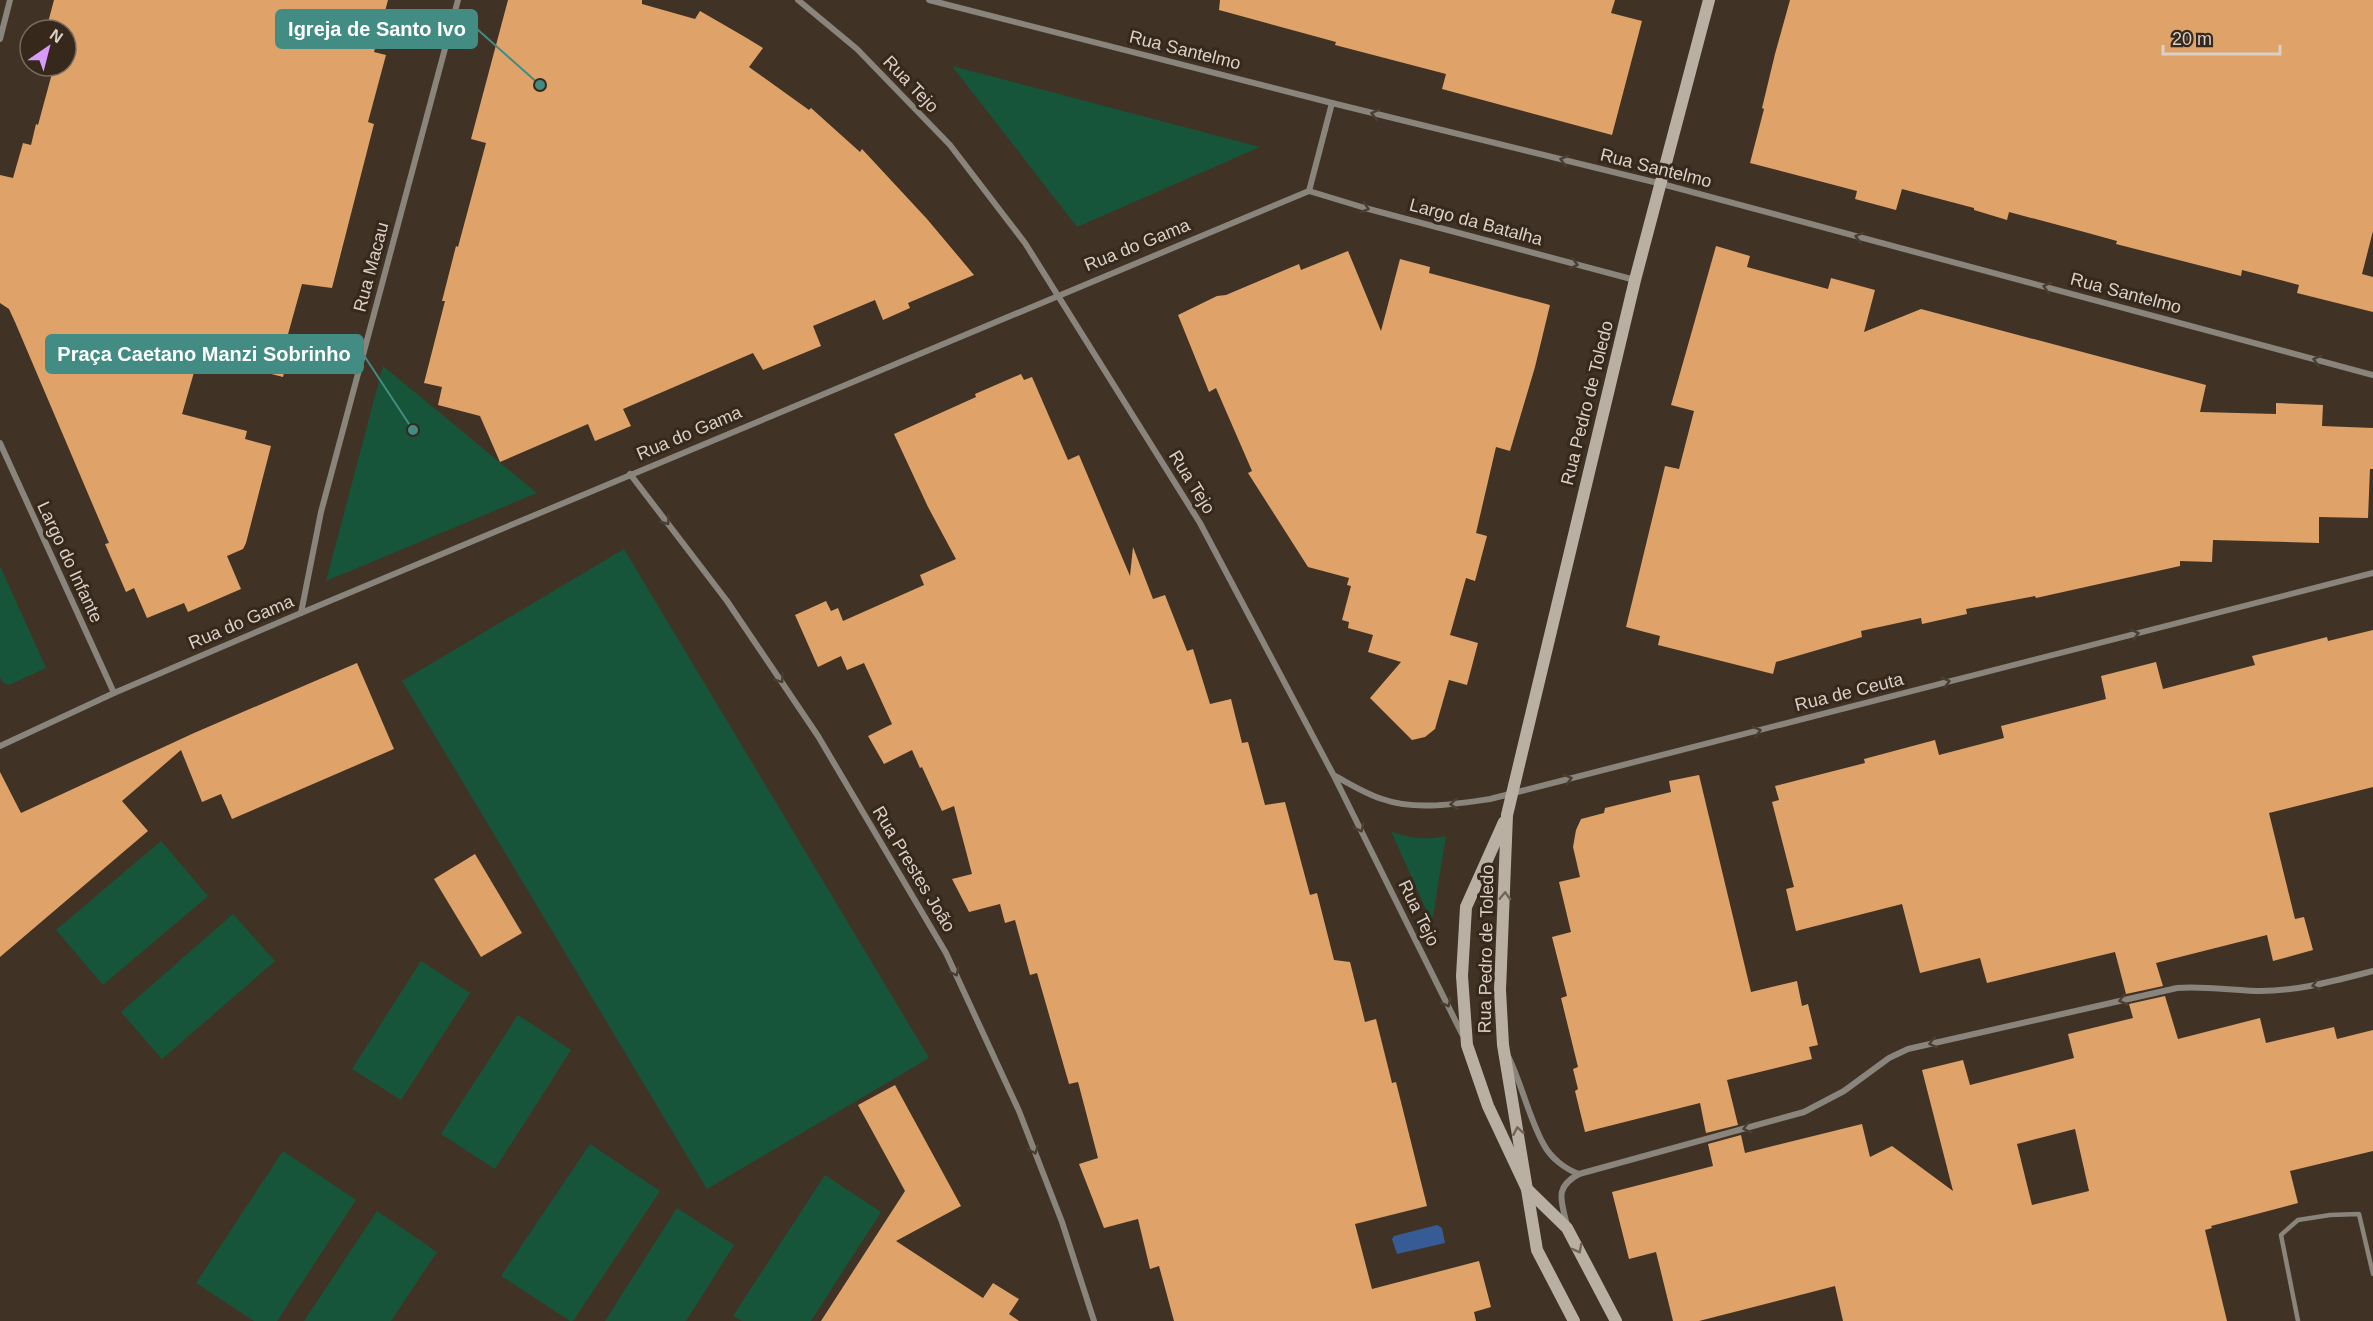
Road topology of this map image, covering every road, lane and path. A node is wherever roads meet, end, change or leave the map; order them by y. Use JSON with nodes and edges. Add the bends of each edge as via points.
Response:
{"nodes":[{"id":1,"x":10,"y":0,"type":"edge"},
{"id":2,"x":458,"y":0,"type":"edge"},
{"id":3,"x":798,"y":0,"type":"edge"},
{"id":4,"x":929,"y":0,"type":"edge"},
{"id":5,"x":1708,"y":0,"type":"edge"},
{"id":6,"x":0,"y":39,"type":"edge"},
{"id":7,"x":1332,"y":103,"type":"junction"},
{"id":8,"x":1662,"y":184,"type":"junction"},
{"id":9,"x":1309,"y":190,"type":"junction"},
{"id":10,"x":1635,"y":280,"type":"junction"},
{"id":11,"x":1058,"y":294,"type":"junction"},
{"id":12,"x":2373,"y":375,"type":"edge"},
{"id":13,"x":0,"y":442,"type":"edge"},
{"id":14,"x":630,"y":474,"type":"junction"},
{"id":15,"x":2373,"y":573,"type":"edge"},
{"id":16,"x":301,"y":613,"type":"junction"},
{"id":17,"x":114,"y":693,"type":"junction"},
{"id":18,"x":0,"y":746,"type":"edge"},
{"id":19,"x":1334,"y":776,"type":"junction"},
{"id":20,"x":1512,"y":794,"type":"junction"},
{"id":21,"x":1507,"y":816,"type":"junction"},
{"id":22,"x":2373,"y":971,"type":"edge"},
{"id":23,"x":1467,"y":1045,"type":"junction"},
{"id":24,"x":1503,"y":1045,"type":"junction"},
{"id":25,"x":1579,"y":1174,"type":"junction"},
{"id":26,"x":1527,"y":1189,"type":"junction"},
{"id":27,"x":1567,"y":1228,"type":"junction"},
{"id":28,"x":2373,"y":1274,"type":"edge"},
{"id":29,"x":1094,"y":1321,"type":"edge"},
{"id":30,"x":1574,"y":1321,"type":"edge"},
{"id":31,"x":1616,"y":1321,"type":"edge"},
{"id":32,"x":2298,"y":1321,"type":"edge"}],
"edges":[{"from":1,"to":6,"type":"street"},
{"from":2,"to":16,"type":"street","name":"Rua Macau","via":[[321,512]]},
{"from":3,"to":11,"type":"street","name":"Rua Tejo","via":[[857,49],[950,146],[1025,243]]},
{"from":4,"to":7,"type":"street","name":"Rua Santelmo"},
{"from":5,"to":8,"type":"street","name":"Rua Pedro de Toledo"},
{"from":8,"to":7,"type":"street","name":"Rua Santelmo","one_way":true},
{"from":7,"to":9,"type":"street"},
{"from":8,"to":10,"type":"street","name":"Rua Pedro de Toledo"},
{"from":12,"to":8,"type":"street","name":"Rua Santelmo","one_way":true},
{"from":9,"to":10,"type":"street","name":"Largo da Batalha","one_way":true},
{"from":9,"to":11,"type":"street","name":"Rua do Gama"},
{"from":10,"to":20,"type":"street","name":"Rua Pedro de Toledo"},
{"from":11,"to":14,"type":"street","name":"Rua do Gama"},
{"from":11,"to":19,"type":"street","name":"Rua Tejo","via":[[1200,523]]},
{"from":13,"to":17,"type":"street","name":"Largo do Infante"},
{"from":14,"to":16,"type":"street","name":"Rua do Gama"},
{"from":14,"to":29,"type":"street","name":"Rua Prestes João","one_way":true,"via":[[727,601],[818,736],[946,953],[1019,1111],[1062,1222]]},
{"from":20,"to":15,"type":"street","name":"Rua de Ceuta","one_way":true},
{"from":16,"to":17,"type":"street","name":"Rua do Gama"},
{"from":17,"to":18,"type":"street","name":"Rua do Gama"},
{"from":20,"to":19,"type":"street","name":"Rua de Ceuta","one_way":true,"via":[[1457,804],[1415,806],[1382,800]]},
{"from":19,"to":23,"type":"street","name":"Rua Tejo","one_way":true},
{"from":20,"to":21,"type":"street","name":"Rua Pedro de Toledo"},
{"from":21,"to":23,"type":"street","name":"Rua Pedro de Toledo","via":[[1466,907],[1462,976]]},
{"from":24,"to":21,"type":"street","name":"Rua Pedro de Toledo","one_way":true,"via":[[1500,990]]},
{"from":22,"to":25,"type":"street","one_way":true,"via":[[2306,987],[2255,991],[2177,988],[1908,1049],[1804,1112]]},
{"from":23,"to":26,"type":"street","name":"Rua Pedro de Toledo","via":[[1488,1106]]},
{"from":24,"to":25,"type":"street","via":[[1544,1146],[1569,1170]]},
{"from":26,"to":24,"type":"street","name":"Rua Pedro de Toledo","one_way":true},
{"from":25,"to":27,"type":"street","via":[[1566,1181],[1563,1189]]},
{"from":26,"to":27,"type":"street","name":"Rua Pedro de Toledo"},
{"from":26,"to":30,"type":"street","name":"Rua Pedro de Toledo","via":[[1537,1250]]},
{"from":27,"to":31,"type":"street","name":"Rua Pedro de Toledo","one_way":true},
{"from":28,"to":32,"type":"lane","via":[[2359,1214],[2298,1220],[2281,1235]]}]}
